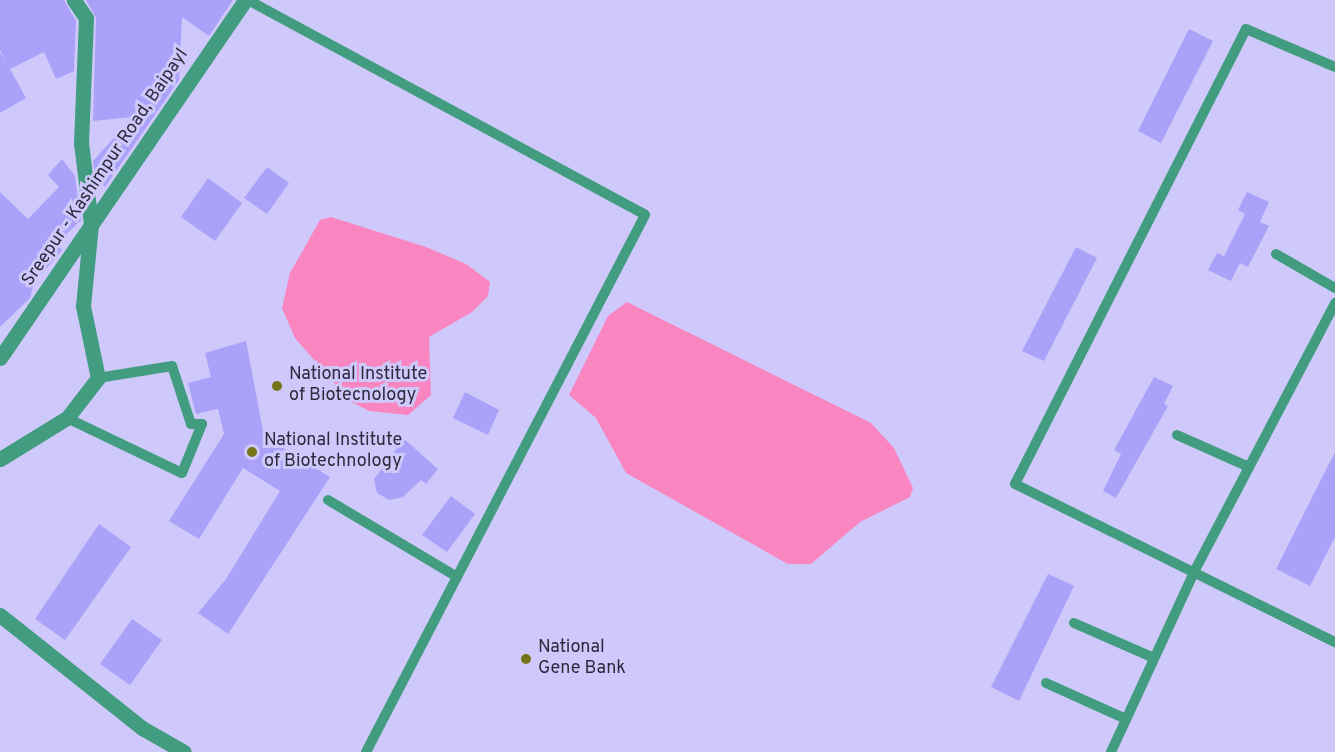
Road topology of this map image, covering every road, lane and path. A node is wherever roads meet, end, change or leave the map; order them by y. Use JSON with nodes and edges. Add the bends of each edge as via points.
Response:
{"nodes":[{"id":1,"x":74,"y":0,"type":"edge"},
{"id":2,"x":246,"y":0,"type":"edge"},
{"id":3,"x":1335,"y":67,"type":"edge"},
{"id":4,"x":91,"y":224,"type":"junction"},
{"id":5,"x":1276,"y":254,"type":"dead end"},
{"id":6,"x":1335,"y":288,"type":"edge"},
{"id":7,"x":1335,"y":303,"type":"edge"},
{"id":8,"x":0,"y":358,"type":"edge"},
{"id":9,"x":98,"y":378,"type":"junction"},
{"id":10,"x":67,"y":418,"type":"junction"},
{"id":11,"x":1177,"y":435,"type":"dead end"},
{"id":12,"x":0,"y":459,"type":"edge"},
{"id":13,"x":1249,"y":467,"type":"junction"},
{"id":14,"x":328,"y":500,"type":"dead end"},
{"id":15,"x":1194,"y":572,"type":"junction"},
{"id":16,"x":457,"y":577,"type":"junction"},
{"id":17,"x":0,"y":615,"type":"edge"},
{"id":18,"x":1074,"y":623,"type":"dead end"},
{"id":19,"x":1335,"y":642,"type":"edge"},
{"id":20,"x":1154,"y":658,"type":"junction"},
{"id":21,"x":1046,"y":683,"type":"dead end"},
{"id":22,"x":1126,"y":720,"type":"junction"},
{"id":23,"x":184,"y":752,"type":"edge"},
{"id":24,"x":366,"y":752,"type":"edge"},
{"id":25,"x":1111,"y":752,"type":"edge"}],
"edges":[{"from":1,"to":4,"type":"street","via":[[86,18],[81,143]]},
{"from":2,"to":4,"type":"street","name":"Sreepur - Kashimpur Road, Baipayl"},
{"from":2,"to":16,"type":"lane","via":[[645,215]]},
{"from":3,"to":15,"type":"lane","via":[[1246,29],[1015,484]]},
{"from":4,"to":8,"type":"street","name":"Sreepur - Kashimpur Road, Baipayl"},
{"from":4,"to":9,"type":"street","via":[[83,306]]},
{"from":5,"to":6,"type":"lane"},
{"from":7,"to":13,"type":"lane"},
{"from":9,"to":10,"type":"street"},
{"from":9,"to":10,"type":"lane","via":[[172,366],[191,424],[202,424],[182,473]]},
{"from":10,"to":12,"type":"street"},
{"from":11,"to":13,"type":"lane"},
{"from":13,"to":15,"type":"lane"},
{"from":14,"to":16,"type":"lane"},
{"from":15,"to":19,"type":"lane"},
{"from":15,"to":20,"type":"lane"},
{"from":16,"to":24,"type":"lane"},
{"from":17,"to":23,"type":"street","via":[[142,728]]},
{"from":18,"to":20,"type":"lane"},
{"from":20,"to":22,"type":"lane"},
{"from":21,"to":22,"type":"lane"},
{"from":22,"to":25,"type":"lane"}]}
